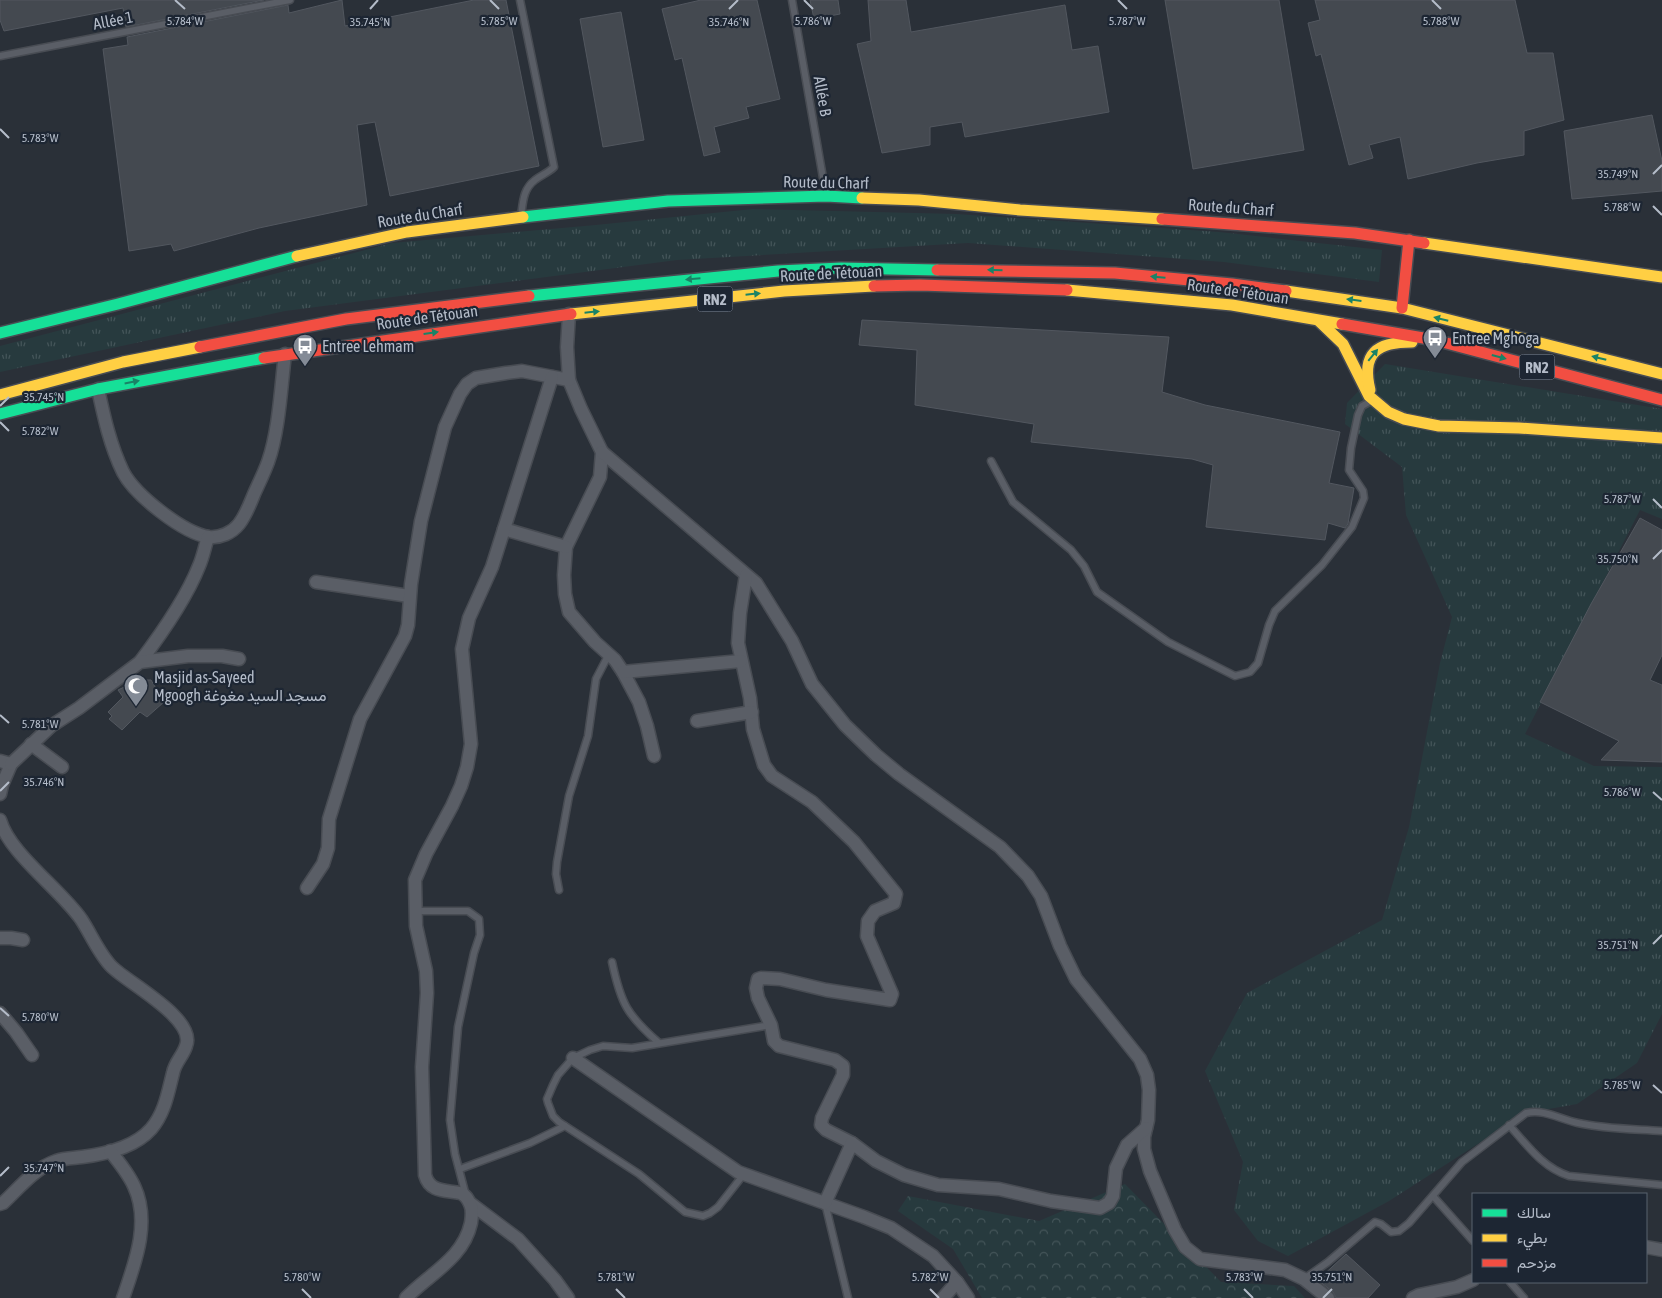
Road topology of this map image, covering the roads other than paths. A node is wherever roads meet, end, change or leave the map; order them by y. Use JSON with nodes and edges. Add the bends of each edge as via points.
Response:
{"nodes":[{"id":1,"x":290,"y":0,"type":"edge"},
{"id":2,"x":520,"y":0,"type":"edge"},
{"id":3,"x":792,"y":0,"type":"edge"},
{"id":4,"x":0,"y":56,"type":"edge"},
{"id":5,"x":826,"y":196,"type":"junction"},
{"id":6,"x":521,"y":217,"type":"junction"},
{"id":7,"x":1409,"y":240,"type":"junction"},
{"id":8,"x":1662,"y":277,"type":"edge"},
{"id":9,"x":1402,"y":308,"type":"junction"},
{"id":10,"x":569,"y":314,"type":"junction"},
{"id":11,"x":1319,"y":321,"type":"junction"},
{"id":12,"x":0,"y":333,"type":"edge"},
{"id":13,"x":1435,"y":340,"type":"junction"},
{"id":14,"x":285,"y":354,"type":"junction"},
{"id":15,"x":1662,"y":374,"type":"edge"},
{"id":16,"x":552,"y":377,"type":"junction"},
{"id":17,"x":569,"y":380,"type":"junction"},
{"id":18,"x":98,"y":388,"type":"junction"},
{"id":19,"x":0,"y":395,"type":"edge"},
{"id":20,"x":1372,"y":400,"type":"junction"},
{"id":21,"x":1662,"y":400,"type":"edge"},
{"id":22,"x":0,"y":414,"type":"edge"},
{"id":23,"x":1662,"y":438,"type":"edge"},
{"id":24,"x":602,"y":452,"type":"junction"},
{"id":25,"x":991,"y":462,"type":"dead end"},
{"id":26,"x":504,"y":529,"type":"junction"},
{"id":27,"x":208,"y":537,"type":"junction"},
{"id":28,"x":566,"y":547,"type":"junction"},
{"id":29,"x":746,"y":575,"type":"junction"},
{"id":30,"x":316,"y":582,"type":"dead end"},
{"id":31,"x":409,"y":596,"type":"junction"},
{"id":32,"x":609,"y":654,"type":"junction"},
{"id":33,"x":239,"y":659,"type":"dead end"},
{"id":34,"x":741,"y":661,"type":"junction"},
{"id":35,"x":140,"y":662,"type":"junction"},
{"id":36,"x":623,"y":672,"type":"junction"},
{"id":37,"x":752,"y":712,"type":"junction"},
{"id":38,"x":696,"y":721,"type":"dead end"},
{"id":39,"x":31,"y":744,"type":"junction"},
{"id":40,"x":654,"y":756,"type":"dead end"},
{"id":41,"x":6,"y":762,"type":"edge"},
{"id":42,"x":62,"y":767,"type":"dead end"},
{"id":43,"x":1,"y":788,"type":"edge"},
{"id":44,"x":0,"y":820,"type":"edge"},
{"id":45,"x":307,"y":888,"type":"dead end"},
{"id":46,"x":559,"y":890,"type":"dead end"},
{"id":47,"x":416,"y":911,"type":"junction"},
{"id":48,"x":0,"y":938,"type":"edge"},
{"id":49,"x":23,"y":940,"type":"dead end"},
{"id":50,"x":612,"y":962,"type":"dead end"},
{"id":51,"x":0,"y":1013,"type":"edge"},
{"id":52,"x":771,"y":1025,"type":"junction"},
{"id":53,"x":659,"y":1043,"type":"junction"},
{"id":54,"x":32,"y":1055,"type":"dead end"},
{"id":55,"x":572,"y":1058,"type":"junction"},
{"id":56,"x":1509,"y":1125,"type":"junction"},
{"id":57,"x":565,"y":1126,"type":"junction"},
{"id":58,"x":1146,"y":1128,"type":"junction"},
{"id":59,"x":1662,"y":1131,"type":"edge"},
{"id":60,"x":852,"y":1143,"type":"junction"},
{"id":61,"x":110,"y":1151,"type":"junction"},
{"id":62,"x":460,"y":1170,"type":"junction"},
{"id":63,"x":744,"y":1174,"type":"junction"},
{"id":64,"x":1662,"y":1186,"type":"edge"},
{"id":65,"x":1433,"y":1196,"type":"junction"},
{"id":66,"x":468,"y":1200,"type":"junction"},
{"id":67,"x":825,"y":1203,"type":"junction"},
{"id":68,"x":0,"y":1204,"type":"edge"},
{"id":69,"x":1472,"y":1240,"type":"edge"},
{"id":70,"x":1647,"y":1247,"type":"edge"},
{"id":71,"x":1662,"y":1250,"type":"edge"},
{"id":72,"x":1304,"y":1279,"type":"junction"},
{"id":73,"x":1472,"y":1280,"type":"edge"},
{"id":74,"x":957,"y":1282,"type":"junction"},
{"id":75,"x":1511,"y":1283,"type":"edge"},
{"id":76,"x":126,"y":1295,"type":"edge"},
{"id":77,"x":406,"y":1298,"type":"edge"},
{"id":78,"x":568,"y":1298,"type":"edge"},
{"id":79,"x":848,"y":1298,"type":"edge"},
{"id":80,"x":943,"y":1298,"type":"edge"},
{"id":81,"x":968,"y":1298,"type":"edge"},
{"id":82,"x":1328,"y":1298,"type":"edge"},
{"id":83,"x":1413,"y":1298,"type":"edge"},
{"id":84,"x":1524,"y":1298,"type":"edge"}],
"edges":[{"from":1,"to":4,"type":"lane","name":"Allée 1"},
{"from":2,"to":6,"type":"lane","via":[[554,167],[526,188]]},
{"from":3,"to":5,"type":"lane","name":"Allée B"},
{"from":5,"to":6,"type":"main road","name":"Route du Charf","via":[[668,201]]},
{"from":5,"to":7,"type":"main road","name":"Route du Charf","via":[[1262,225]]},
{"from":6,"to":12,"type":"main road","name":"Route du Charf","via":[[407,232],[310,252]]},
{"from":7,"to":8,"type":"main road","name":"Route du Charf"},
{"from":7,"to":9,"type":"main road"},
{"from":15,"to":9,"type":"main road","name":"Route de Tétouan","number":"RN2","one_way":true},
{"from":9,"to":19,"type":"main road","name":"Route de Tétouan","number":"RN2","one_way":true,"via":[[1232,284],[1115,273],[841,268],[778,271],[577,290],[346,319],[123,362]]},
{"from":10,"to":11,"type":"main road","name":"Route de Tétouan","number":"RN2","one_way":true,"via":[[784,291],[920,285],[1079,290],[1150,296],[1232,305]]},
{"from":14,"to":10,"type":"main road","name":"Route de Tétouan","number":"RN2","one_way":true},
{"from":10,"to":17,"type":"street"},
{"from":11,"to":13,"type":"main road","name":"Route de Tétouan","number":"RN2"},
{"from":11,"to":20,"type":"main road","via":[[1344,346]]},
{"from":20,"to":13,"type":"main road","one_way":true,"via":[[1366,372],[1369,358],[1381,346]]},
{"from":13,"to":21,"type":"main road","name":"Route de Tétouan","number":"RN2","one_way":true},
{"from":18,"to":14,"type":"main road","name":"Route de Tétouan","number":"RN2","one_way":true},
{"from":14,"to":27,"type":"street","via":[[278,417],[268,461],[238,525],[222,536]]},
{"from":16,"to":17,"type":"street"},
{"from":16,"to":26,"type":"street"},
{"from":16,"to":31,"type":"street","via":[[522,371],[476,378],[460,394],[445,427],[421,521]]},
{"from":17,"to":24,"type":"street"},
{"from":18,"to":22,"type":"main road","name":"Route de Tétouan","number":"RN2"},
{"from":18,"to":27,"type":"street","via":[[106,428],[124,473],[159,511],[193,532]]},
{"from":20,"to":23,"type":"main road","via":[[1404,420],[1423,423]]},
{"from":20,"to":25,"type":"lane","via":[[1362,406],[1358,415],[1351,448],[1349,470],[1364,498],[1352,527],[1322,565],[1275,611],[1258,663],[1250,672],[1235,676],[1168,642],[1097,592],[1084,566],[1071,550],[1013,502]]},
{"from":24,"to":28,"type":"street","via":[[600,478]]},
{"from":24,"to":29,"type":"street"},
{"from":26,"to":28,"type":"street"},
{"from":26,"to":47,"type":"street","via":[[492,567],[469,618],[462,649],[471,744],[467,767],[455,800],[415,880]]},
{"from":27,"to":35,"type":"street","via":[[199,566],[185,592]]},
{"from":28,"to":32,"type":"street","via":[[564,575],[569,612]]},
{"from":29,"to":34,"type":"street","via":[[738,643]]},
{"from":29,"to":58,"type":"street","via":[[756,583],[778,616],[812,684],[845,725],[899,774],[1000,847],[1028,876],[1041,896],[1076,979],[1140,1059],[1149,1090]]},
{"from":30,"to":31,"type":"street"},
{"from":31,"to":45,"type":"street","via":[[405,636],[360,719],[329,819],[328,848],[323,864]]},
{"from":32,"to":36,"type":"street"},
{"from":32,"to":46,"type":"lane","via":[[596,679],[588,736],[570,796],[557,862]]},
{"from":33,"to":35,"type":"street","via":[[188,656]]},
{"from":34,"to":36,"type":"street"},
{"from":34,"to":37,"type":"street"},
{"from":35,"to":39,"type":"street"},
{"from":36,"to":40,"type":"street","via":[[639,702]]},
{"from":37,"to":38,"type":"street"},
{"from":37,"to":52,"type":"street","via":[[759,751],[772,776],[812,802],[854,842],[896,894],[894,903],[875,912],[868,921],[867,936],[892,994],[890,1000],[761,978],[756,988]]},
{"from":39,"to":41,"type":"street"},
{"from":39,"to":42,"type":"street"},
{"from":41,"to":43,"type":"street"},
{"from":44,"to":61,"type":"street","via":[[12,845],[80,918],[110,965],[168,1009],[184,1029],[186,1046],[176,1062],[167,1100],[158,1120],[136,1142]]},
{"from":47,"to":62,"type":"lane","via":[[468,911],[479,919],[480,935],[458,1027],[453,1075],[450,1120]]},
{"from":47,"to":66,"type":"street","via":[[427,993],[422,1067],[424,1175],[441,1192],[461,1194]]},
{"from":48,"to":49,"type":"street"},
{"from":50,"to":53,"type":"lane","via":[[622,1000],[633,1019]]},
{"from":51,"to":54,"type":"street"},
{"from":52,"to":53,"type":"lane"},
{"from":52,"to":60,"type":"street","via":[[774,1041],[779,1046],[835,1060],[843,1066],[843,1075],[821,1125]]},
{"from":53,"to":55,"type":"lane","via":[[632,1048],[603,1046]]},
{"from":55,"to":57,"type":"lane","via":[[558,1075],[547,1098],[553,1116]]},
{"from":55,"to":63,"type":"street"},
{"from":56,"to":59,"type":"lane","via":[[1534,1111],[1547,1112],[1580,1124]]},
{"from":56,"to":64,"type":"lane","via":[[1539,1158],[1558,1173]]},
{"from":56,"to":65,"type":"lane","via":[[1462,1162]]},
{"from":57,"to":62,"type":"lane"},
{"from":57,"to":63,"type":"lane","via":[[639,1174],[685,1212],[703,1216],[710,1213]]},
{"from":58,"to":60,"type":"street","via":[[1126,1145],[1116,1168],[1113,1196],[1100,1208],[1000,1189],[938,1185],[904,1175],[876,1161]]},
{"from":58,"to":72,"type":"street","via":[[1144,1148],[1150,1171],[1185,1246],[1200,1259],[1282,1268]]},
{"from":60,"to":67,"type":"street"},
{"from":61,"to":68,"type":"street","via":[[57,1160],[39,1169]]},
{"from":61,"to":76,"type":"street","via":[[135,1188],[140,1213],[139,1248]]},
{"from":62,"to":66,"type":"lane"},
{"from":63,"to":67,"type":"street"},
{"from":65,"to":69,"type":"lane"},
{"from":65,"to":72,"type":"lane","via":[[1399,1231],[1392,1232],[1375,1222]]},
{"from":66,"to":77,"type":"street","via":[[473,1209],[470,1228],[454,1256]]},
{"from":66,"to":78,"type":"street","via":[[518,1238]]},
{"from":67,"to":74,"type":"street","via":[[891,1228],[933,1256]]},
{"from":67,"to":79,"type":"lane"},
{"from":70,"to":71,"type":"street"},
{"from":72,"to":82,"type":"street"},
{"from":73,"to":83,"type":"street"},
{"from":74,"to":80,"type":"street"},
{"from":74,"to":81,"type":"street"},
{"from":75,"to":84,"type":"lane"}]}
